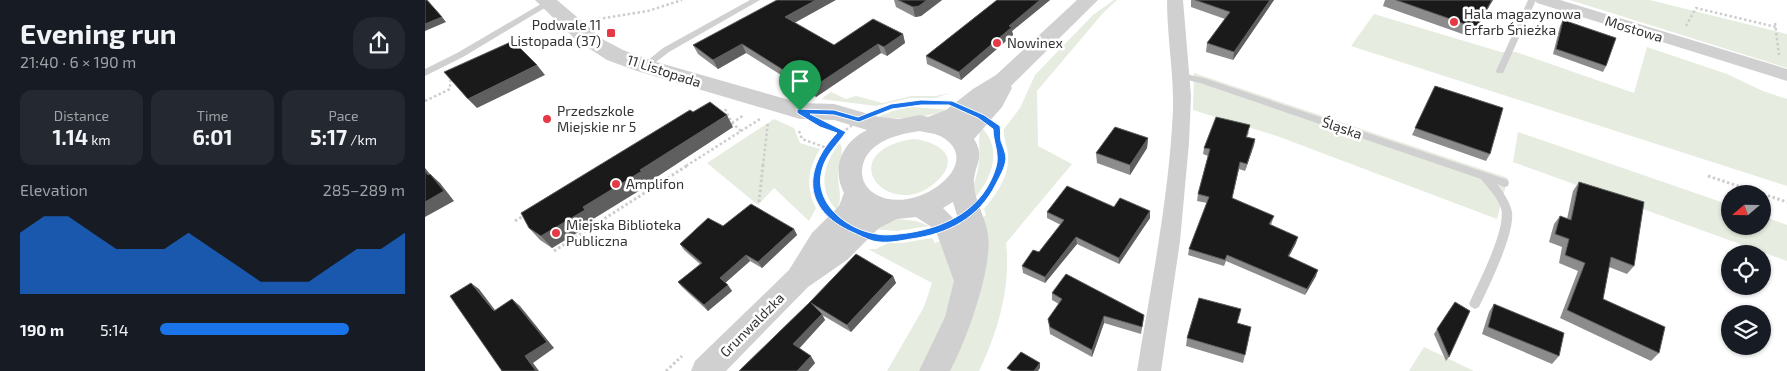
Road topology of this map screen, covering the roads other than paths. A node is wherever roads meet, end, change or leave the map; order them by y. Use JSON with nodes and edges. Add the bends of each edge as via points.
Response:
{"nodes":[{"id":1,"x":756,"y":0,"type":"edge"},
{"id":2,"x":1088,"y":0,"type":"edge"},
{"id":3,"x":1175,"y":0,"type":"edge"},
{"id":4,"x":1532,"y":0,"type":"edge"},
{"id":5,"x":1543,"y":0,"type":"edge"},
{"id":6,"x":547,"y":2,"type":"edge"},
{"id":7,"x":645,"y":66,"type":"junction"},
{"id":8,"x":425,"y":72,"type":"edge"},
{"id":9,"x":1499,"y":72,"type":"dead end"},
{"id":10,"x":1181,"y":76,"type":"junction"},
{"id":11,"x":1785,"y":79,"type":"edge"},
{"id":12,"x":973,"y":112,"type":"junction"},
{"id":13,"x":932,"y":124,"type":"junction"},
{"id":14,"x":850,"y":126,"type":"junction"},
{"id":15,"x":896,"y":126,"type":"junction"},
{"id":16,"x":961,"y":138,"type":"junction"},
{"id":17,"x":861,"y":147,"type":"junction"},
{"id":18,"x":1484,"y":176,"type":"junction"},
{"id":19,"x":962,"y":180,"type":"junction"},
{"id":20,"x":1504,"y":183,"type":"dead end"},
{"id":21,"x":857,"y":193,"type":"junction"},
{"id":22,"x":906,"y":208,"type":"junction"},
{"id":23,"x":849,"y":227,"type":"junction"},
{"id":24,"x":967,"y":279,"type":"junction"},
{"id":25,"x":1475,"y":304,"type":"dead end"},
{"id":26,"x":706,"y":371,"type":"edge"},
{"id":27,"x":935,"y":371,"type":"edge"},
{"id":28,"x":1149,"y":371,"type":"edge"}],
"edges":[{"from":1,"to":7,"type":"lane","via":[[666,50]]},
{"from":2,"to":12,"type":"street","via":[[1004,80],[994,102]]},
{"from":3,"to":10,"type":"street"},
{"from":4,"to":9,"type":"lane"},
{"from":5,"to":11,"type":"street","name":"Mostowa","via":[[1697,48],[1759,79]]},
{"from":6,"to":7,"type":"street","name":"11 Listopada","via":[[597,45]]},
{"from":6,"to":8,"type":"lane","via":[[460,56]]},
{"from":7,"to":14,"type":"street","name":"11 Listopada","via":[[800,111],[823,125]]},
{"from":10,"to":18,"type":"lane","name":"Śląska","via":[[1211,83]]},
{"from":10,"to":28,"type":"street","via":[[1180,150]]},
{"from":12,"to":13,"type":"street"},
{"from":12,"to":16,"type":"street"},
{"from":13,"to":15,"type":"street","via":[[920,122]]},
{"from":13,"to":16,"type":"street","via":[[944,127]]},
{"from":14,"to":15,"type":"street","name":"11 Listopada"},
{"from":14,"to":17,"type":"street","name":"11 Listopada","via":[[852,138]]},
{"from":15,"to":17,"type":"street","via":[[871,138]]},
{"from":16,"to":19,"type":"street","via":[[969,158]]},
{"from":17,"to":21,"type":"street","via":[[849,175]]},
{"from":18,"to":20,"type":"lane","name":"Śląska"},
{"from":18,"to":25,"type":"lane","via":[[1500,195],[1507,213],[1504,231]]},
{"from":19,"to":22,"type":"street","via":[[944,197]]},
{"from":19,"to":24,"type":"street","via":[[976,248]]},
{"from":21,"to":22,"type":"street","via":[[872,204]]},
{"from":21,"to":23,"type":"street","name":"Grunwaldzka","via":[[849,212]]},
{"from":22,"to":23,"type":"street","name":"Grunwaldzka"},
{"from":22,"to":24,"type":"street","via":[[939,216],[948,226]]},
{"from":23,"to":26,"type":"street","name":"Grunwaldzka","via":[[837,252],[798,279]]},
{"from":24,"to":27,"type":"street","via":[[959,317]]}]}
